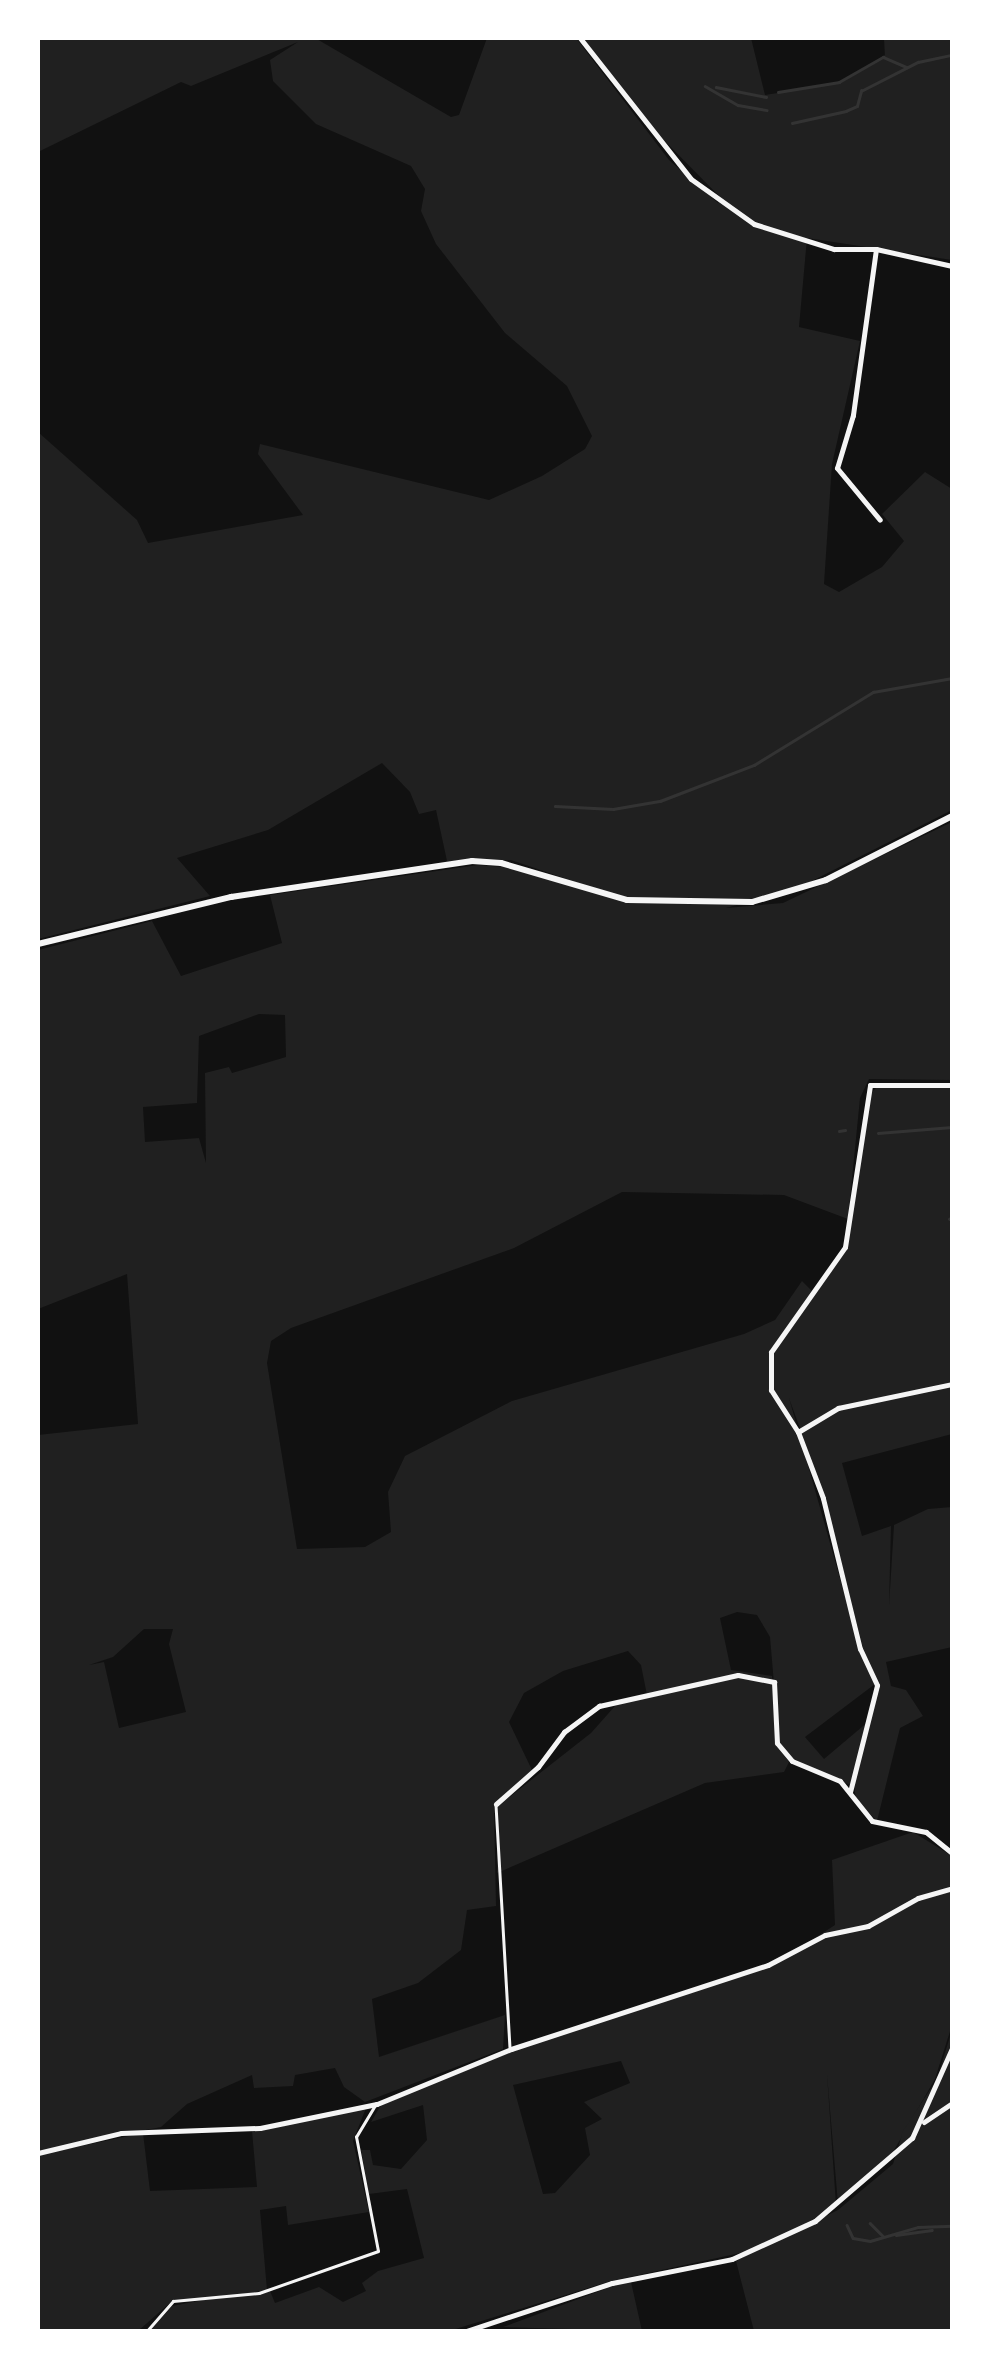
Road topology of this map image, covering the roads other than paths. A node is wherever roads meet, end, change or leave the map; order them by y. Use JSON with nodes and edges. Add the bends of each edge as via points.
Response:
{"nodes":[{"id":1,"x":580,"y":38,"type":"edge"},
{"id":2,"x":876,"y":249,"type":"junction"},
{"id":3,"x":952,"y":266,"type":"edge"},
{"id":4,"x":880,"y":520,"type":"dead end"},
{"id":5,"x":952,"y":816,"type":"edge"},
{"id":6,"x":38,"y":944,"type":"edge"},
{"id":7,"x":952,"y":1084,"type":"edge"},
{"id":8,"x":952,"y":1384,"type":"edge"},
{"id":9,"x":798,"y":1432,"type":"junction"},
{"id":10,"x":850,"y":1792,"type":"junction"},
{"id":11,"x":496,"y":1804,"type":"joint"},
{"id":12,"x":952,"y":1853,"type":"edge"},
{"id":13,"x":952,"y":1888,"type":"edge"},
{"id":14,"x":952,"y":2048,"type":"edge"},
{"id":15,"x":511,"y":2049,"type":"junction"},
{"id":16,"x":952,"y":2103,"type":"edge"},
{"id":17,"x":377,"y":2104,"type":"junction"},
{"id":18,"x":922,"y":2124,"type":"junction"},
{"id":19,"x":38,"y":2153,"type":"edge"},
{"id":20,"x":146,"y":2332,"type":"edge"},
{"id":21,"x":463,"y":2332,"type":"edge"}],
"edges":[{"from":1,"to":2,"type":"street","via":[[645,124],[712,196],[790,238]]},
{"from":2,"to":3,"type":"street"},
{"from":2,"to":4,"type":"street","via":[[853,415],[837,468]]},
{"from":5,"to":6,"type":"street","via":[[826,880],[752,902],[628,900],[546,874],[472,861],[231,897]]},
{"from":7,"to":9,"type":"street","via":[[870,1085],[845,1247],[772,1352],[772,1390]]},
{"from":8,"to":9,"type":"street","via":[[838,1408]]},
{"from":9,"to":10,"type":"street","via":[[828,1516],[860,1649],[877,1685]]},
{"from":10,"to":11,"type":"street","via":[[834,1778],[792,1762],[777,1743],[774,1682],[738,1675],[600,1706],[564,1732],[538,1767]]},
{"from":10,"to":12,"type":"street","via":[[872,1821],[926,1832]]},
{"from":11,"to":15,"type":"lane"},
{"from":13,"to":15,"type":"street","via":[[868,1926],[825,1934],[768,1964]]},
{"from":14,"to":18,"type":"street"},
{"from":15,"to":17,"type":"street"},
{"from":16,"to":18,"type":"street"},
{"from":17,"to":19,"type":"street","via":[[260,2128],[121,2132]]},
{"from":17,"to":20,"type":"lane","via":[[356,2136],[378,2251],[271,2290],[174,2301]]},
{"from":18,"to":21,"type":"street","via":[[837,2207],[755,2252],[612,2283]]}]}
